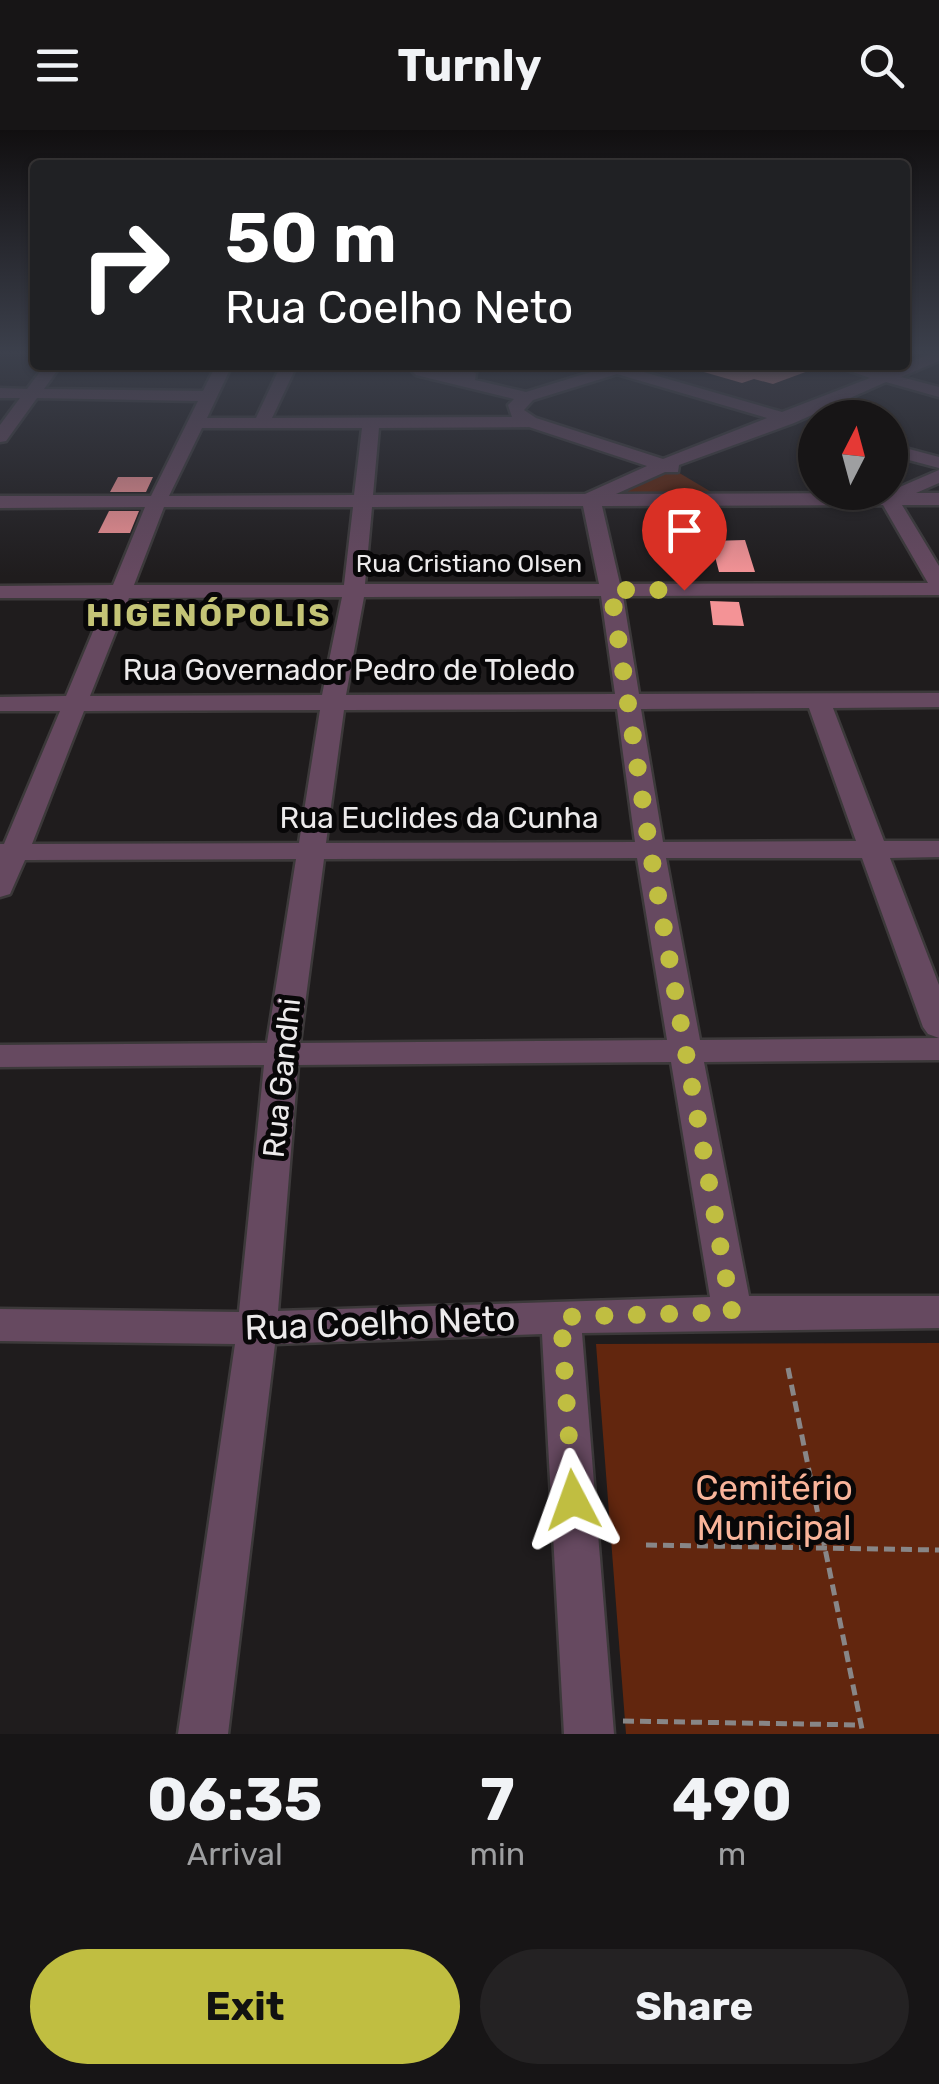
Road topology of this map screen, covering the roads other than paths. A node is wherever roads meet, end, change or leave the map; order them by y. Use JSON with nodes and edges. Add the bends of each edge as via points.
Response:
{"nodes":[{"id":1,"x":191,"y":426,"type":"edge"},
{"id":2,"x":371,"y":426,"type":"edge"},
{"id":3,"x":542,"y":426,"type":"edge"},
{"id":4,"x":763,"y":426,"type":"edge"},
{"id":5,"x":908,"y":455,"type":"edge"},
{"id":6,"x":666,"y":464,"type":"junction"},
{"id":7,"x":939,"y":464,"type":"edge"},
{"id":8,"x":939,"y":476,"type":"edge"},
{"id":9,"x":908,"y":490,"type":"edge"},
{"id":10,"x":591,"y":499,"type":"junction"},
{"id":11,"x":908,"y":499,"type":"edge"},
{"id":12,"x":939,"y":499,"type":"edge"},
{"id":13,"x":362,"y":500,"type":"junction"},
{"id":14,"x":726,"y":500,"type":"junction"},
{"id":15,"x":798,"y":500,"type":"edge"},
{"id":16,"x":0,"y":502,"type":"edge"},
{"id":17,"x":158,"y":502,"type":"junction"},
{"id":18,"x":895,"y":510,"type":"edge"},
{"id":19,"x":939,"y":586,"type":"edge"},
{"id":20,"x":611,"y":590,"type":"junction"},
{"id":21,"x":120,"y":591,"type":"junction"},
{"id":22,"x":354,"y":591,"type":"junction"},
{"id":23,"x":0,"y":592,"type":"edge"},
{"id":24,"x":818,"y":700,"type":"junction"},
{"id":25,"x":939,"y":700,"type":"edge"},
{"id":26,"x":626,"y":701,"type":"junction"},
{"id":27,"x":333,"y":702,"type":"junction"},
{"id":28,"x":0,"y":704,"type":"edge"},
{"id":29,"x":73,"y":704,"type":"junction"},
{"id":30,"x":873,"y":849,"type":"junction"},
{"id":31,"x":939,"y":849,"type":"edge"},
{"id":32,"x":650,"y":850,"type":"junction"},
{"id":33,"x":312,"y":851,"type":"junction"},
{"id":34,"x":8,"y":852,"type":"edge"},
{"id":35,"x":0,"y":888,"type":"edge"},
{"id":36,"x":939,"y":1027,"type":"edge"},
{"id":37,"x":939,"y":1049,"type":"edge"},
{"id":38,"x":685,"y":1050,"type":"junction"},
{"id":39,"x":282,"y":1054,"type":"junction"},
{"id":40,"x":0,"y":1056,"type":"edge"},
{"id":41,"x":732,"y":1312,"type":"junction"},
{"id":42,"x":939,"y":1312,"type":"edge"},
{"id":43,"x":561,"y":1317,"type":"junction"},
{"id":44,"x":0,"y":1325,"type":"edge"},
{"id":45,"x":257,"y":1328,"type":"junction"},
{"id":46,"x":588,"y":1727,"type":"edge"},
{"id":47,"x":203,"y":1734,"type":"edge"}],
"edges":[{"from":1,"to":17,"type":"street"},
{"from":2,"to":13,"type":"street","name":"Rua Gandhi"},
{"from":3,"to":6,"type":"street"},
{"from":4,"to":6,"type":"street"},
{"from":5,"to":7,"type":"street"},
{"from":6,"to":10,"type":"street"},
{"from":6,"to":14,"type":"street"},
{"from":8,"to":9,"type":"street"},
{"from":10,"to":13,"type":"street"},
{"from":10,"to":14,"type":"street"},
{"from":10,"to":20,"type":"street"},
{"from":11,"to":12,"type":"street"},
{"from":13,"to":17,"type":"street"},
{"from":13,"to":22,"type":"street","name":"Rua Gandhi"},
{"from":14,"to":15,"type":"street"},
{"from":16,"to":17,"type":"street"},
{"from":17,"to":21,"type":"street"},
{"from":18,"to":19,"type":"street"},
{"from":19,"to":20,"type":"street","name":"Rua Cristiano Olsen"},
{"from":20,"to":22,"type":"street","name":"Rua Cristiano Olsen"},
{"from":20,"to":26,"type":"street"},
{"from":21,"to":22,"type":"street","name":"Rua Cristiano Olsen"},
{"from":21,"to":23,"type":"street","name":"Rua Cristiano Olsen"},
{"from":21,"to":29,"type":"street"},
{"from":22,"to":27,"type":"street","name":"Rua Gandhi"},
{"from":24,"to":25,"type":"street","name":"Rua Governador Pedro de Toledo"},
{"from":24,"to":26,"type":"street","name":"Rua Governador Pedro de Toledo"},
{"from":24,"to":30,"type":"street"},
{"from":26,"to":27,"type":"street","name":"Rua Governador Pedro de Toledo"},
{"from":26,"to":32,"type":"street"},
{"from":27,"to":29,"type":"street","name":"Rua Governador Pedro de Toledo"},
{"from":27,"to":33,"type":"street","name":"Rua Gandhi"},
{"from":28,"to":29,"type":"street","name":"Rua Governador Pedro de Toledo"},
{"from":29,"to":34,"type":"street"},
{"from":30,"to":31,"type":"street","name":"Rua Euclides da Cunha"},
{"from":30,"to":32,"type":"street","name":"Rua Euclides da Cunha"},
{"from":30,"to":36,"type":"street"},
{"from":32,"to":33,"type":"street","name":"Rua Euclides da Cunha"},
{"from":32,"to":38,"type":"street"},
{"from":33,"to":34,"type":"street","name":"Rua Euclides da Cunha"},
{"from":33,"to":39,"type":"street","name":"Rua Gandhi"},
{"from":34,"to":35,"type":"street"},
{"from":37,"to":38,"type":"street"},
{"from":38,"to":39,"type":"street"},
{"from":38,"to":41,"type":"street"},
{"from":39,"to":40,"type":"street"},
{"from":39,"to":45,"type":"street","name":"Rua Gandhi"},
{"from":41,"to":42,"type":"street","name":"Rua Coelho Neto"},
{"from":41,"to":43,"type":"street","name":"Rua Coelho Neto"},
{"from":43,"to":45,"type":"street","name":"Rua Coelho Neto"},
{"from":43,"to":46,"type":"street"},
{"from":44,"to":45,"type":"street","name":"Rua Coelho Neto"},
{"from":45,"to":47,"type":"street","name":"Rua Gandhi"}]}
